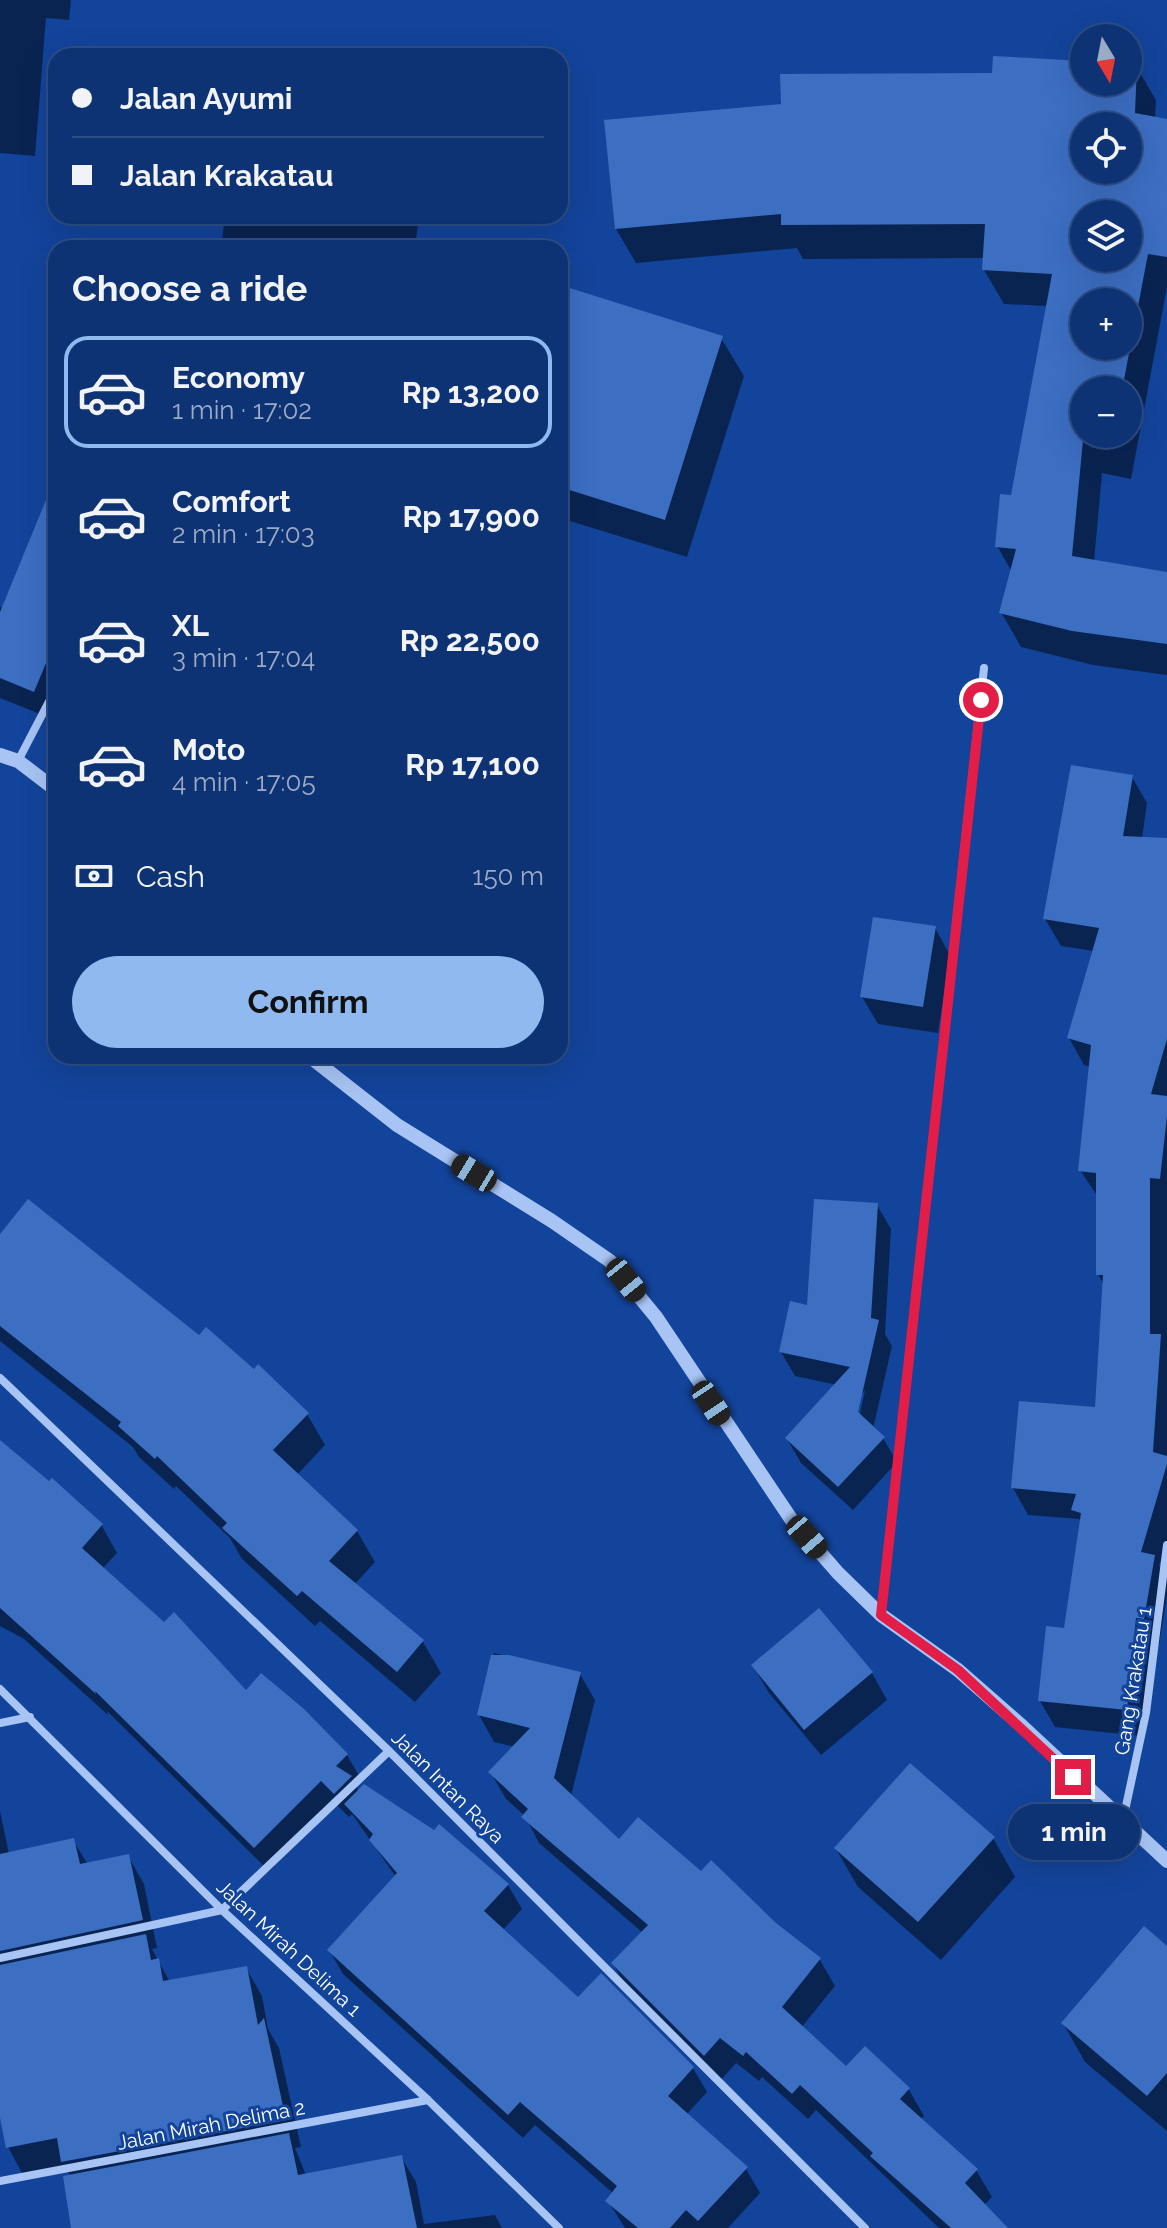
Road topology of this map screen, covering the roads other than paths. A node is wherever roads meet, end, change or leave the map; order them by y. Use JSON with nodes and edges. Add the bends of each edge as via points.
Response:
{"nodes":[{"id":1,"x":984,"y":668,"type":"dead end"},
{"id":2,"x":48,"y":703,"type":"edge"},
{"id":3,"x":0,"y":755,"type":"edge"},
{"id":4,"x":18,"y":761,"type":"junction"},
{"id":5,"x":48,"y":784,"type":"edge"},
{"id":6,"x":319,"y":1064,"type":"edge"},
{"id":7,"x":0,"y":1378,"type":"edge"},
{"id":8,"x":1167,"y":1545,"type":"edge"},
{"id":9,"x":881,"y":1615,"type":"junction"},
{"id":10,"x":0,"y":1689,"type":"edge"},
{"id":11,"x":30,"y":1717,"type":"junction"},
{"id":12,"x":0,"y":1723,"type":"edge"},
{"id":13,"x":389,"y":1751,"type":"junction"},
{"id":14,"x":1122,"y":1821,"type":"junction"},
{"id":15,"x":1167,"y":1861,"type":"edge"},
{"id":16,"x":222,"y":1910,"type":"junction"},
{"id":17,"x":0,"y":1958,"type":"edge"},
{"id":18,"x":428,"y":2100,"type":"junction"},
{"id":19,"x":0,"y":2181,"type":"edge"},
{"id":20,"x":559,"y":2228,"type":"edge"},
{"id":21,"x":865,"y":2228,"type":"edge"}],
"edges":[{"from":1,"to":9,"type":"street"},
{"from":2,"to":4,"type":"street"},
{"from":3,"to":4,"type":"street"},
{"from":4,"to":5,"type":"street"},
{"from":6,"to":9,"type":"street","via":[[397,1125],[610,1261],[656,1317],[791,1519]]},
{"from":7,"to":13,"type":"street","name":"Jalan Intan Raya"},
{"from":8,"to":14,"type":"street","name":"Gang Krakatau 1","via":[[1146,1713]]},
{"from":9,"to":14,"type":"street","via":[[969,1679]]},
{"from":10,"to":11,"type":"street","name":"Jalan Mirah Delima 1"},
{"from":11,"to":12,"type":"street"},
{"from":11,"to":16,"type":"street","name":"Jalan Mirah Delima 1"},
{"from":13,"to":16,"type":"street"},
{"from":13,"to":21,"type":"street","name":"Jalan Intan Raya"},
{"from":14,"to":15,"type":"street"},
{"from":16,"to":17,"type":"street"},
{"from":16,"to":18,"type":"street","name":"Jalan Mirah Delima 1"},
{"from":18,"to":19,"type":"street","name":"Jalan Mirah Delima 2"},
{"from":18,"to":20,"type":"street","name":"Jalan Mirah Delima 1"}]}
